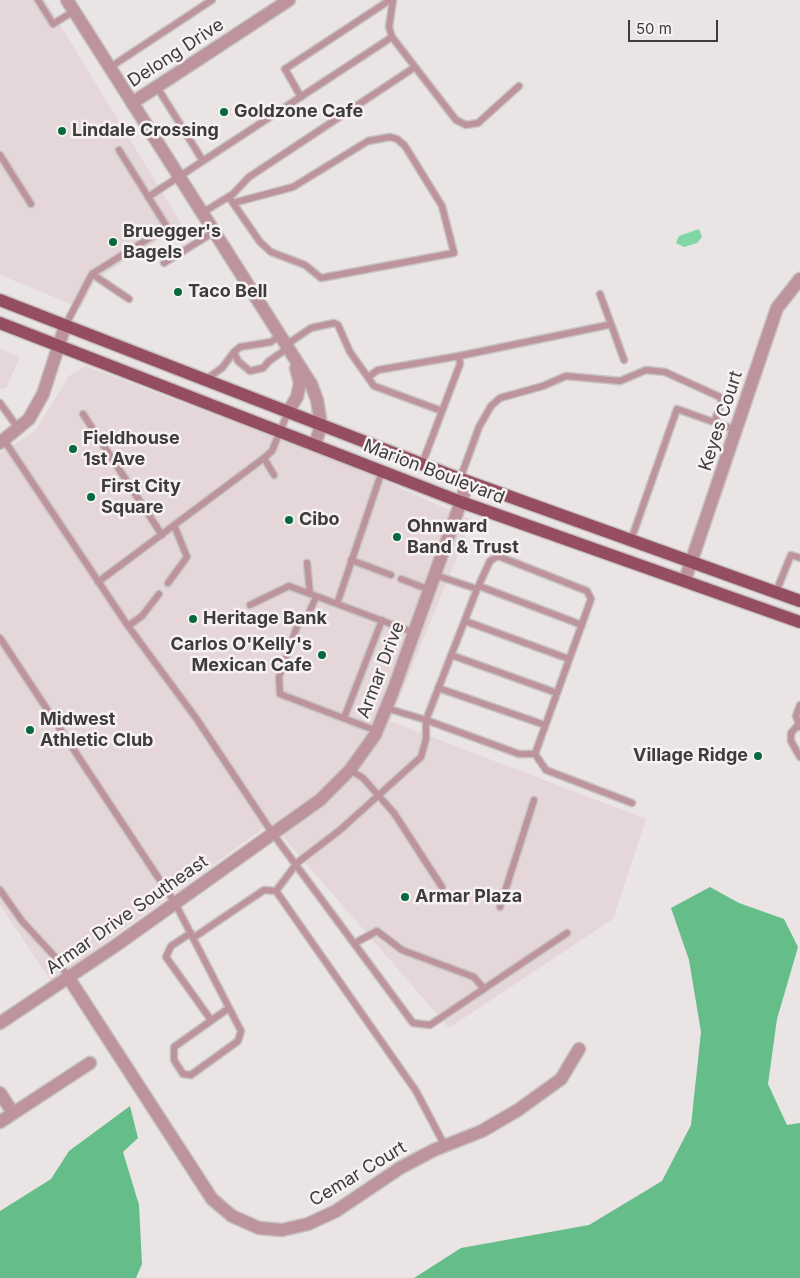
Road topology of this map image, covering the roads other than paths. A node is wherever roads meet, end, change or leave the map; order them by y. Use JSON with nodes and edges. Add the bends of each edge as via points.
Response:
{"nodes":[{"id":1,"x":38,"y":0,"type":"edge"},
{"id":2,"x":212,"y":0,"type":"edge"},
{"id":3,"x":289,"y":0,"type":"edge"},
{"id":4,"x":391,"y":0,"type":"edge"},
{"id":5,"x":70,"y":5,"type":"edge"},
{"id":6,"x":392,"y":37,"type":"junction"},
{"id":7,"x":415,"y":67,"type":"junction"},
{"id":8,"x":109,"y":68,"type":"junction"},
{"id":9,"x":519,"y":86,"type":"dead end"},
{"id":10,"x":157,"y":87,"type":"junction"},
{"id":11,"x":301,"y":97,"type":"junction"},
{"id":12,"x":132,"y":103,"type":"junction"},
{"id":13,"x":119,"y":150,"type":"dead end"},
{"id":14,"x":0,"y":155,"type":"edge"},
{"id":15,"x":204,"y":161,"type":"junction"},
{"id":16,"x":179,"y":177,"type":"junction"},
{"id":17,"x":148,"y":197,"type":"junction"},
{"id":18,"x":229,"y":197,"type":"junction"},
{"id":19,"x":233,"y":203,"type":"junction"},
{"id":20,"x":31,"y":204,"type":"dead end"},
{"id":21,"x":202,"y":213,"type":"junction"},
{"id":22,"x":214,"y":232,"type":"junction"},
{"id":23,"x":164,"y":263,"type":"dead end"},
{"id":24,"x":92,"y":274,"type":"junction"},
{"id":25,"x":800,"y":278,"type":"edge"},
{"id":26,"x":600,"y":294,"type":"dead end"},
{"id":27,"x":129,"y":299,"type":"dead end"},
{"id":28,"x":0,"y":300,"type":"edge"},
{"id":29,"x":0,"y":323,"type":"edge"},
{"id":30,"x":611,"y":324,"type":"junction"},
{"id":31,"x":65,"y":326,"type":"junction"},
{"id":32,"x":286,"y":346,"type":"junction"},
{"id":33,"x":58,"y":347,"type":"junction"},
{"id":34,"x":234,"y":352,"type":"junction"},
{"id":35,"x":459,"y":356,"type":"junction"},
{"id":36,"x":624,"y":360,"type":"dead end"},
{"id":37,"x":368,"y":378,"type":"junction"},
{"id":38,"x":205,"y":380,"type":"junction"},
{"id":39,"x":0,"y":403,"type":"edge"},
{"id":40,"x":442,"y":411,"type":"junction"},
{"id":41,"x":288,"y":412,"type":"junction"},
{"id":42,"x":82,"y":414,"type":"dead end"},
{"id":43,"x":714,"y":422,"type":"junction"},
{"id":44,"x":321,"y":425,"type":"junction"},
{"id":45,"x":18,"y":428,"type":"junction"},
{"id":46,"x":736,"y":430,"type":"junction"},
{"id":47,"x":281,"y":432,"type":"junction"},
{"id":48,"x":2,"y":441,"type":"edge"},
{"id":49,"x":315,"y":445,"type":"junction"},
{"id":50,"x":264,"y":458,"type":"junction"},
{"id":51,"x":422,"y":464,"type":"junction"},
{"id":52,"x":382,"y":471,"type":"junction"},
{"id":53,"x":274,"y":475,"type":"dead end"},
{"id":54,"x":464,"y":480,"type":"junction"},
{"id":55,"x":462,"y":502,"type":"junction"},
{"id":56,"x":174,"y":525,"type":"junction"},
{"id":57,"x":162,"y":534,"type":"junction"},
{"id":58,"x":631,"y":540,"type":"junction"},
{"id":59,"x":800,"y":558,"type":"edge"},
{"id":60,"x":351,"y":560,"type":"junction"},
{"id":61,"x":307,"y":562,"type":"dead end"},
{"id":62,"x":692,"y":562,"type":"junction"},
{"id":63,"x":391,"y":575,"type":"dead end"},
{"id":64,"x":435,"y":575,"type":"junction"},
{"id":65,"x":401,"y":579,"type":"dead end"},
{"id":66,"x":685,"y":580,"type":"junction"},
{"id":67,"x":98,"y":582,"type":"junction"},
{"id":68,"x":168,"y":583,"type":"dead end"},
{"id":69,"x":478,"y":587,"type":"junction"},
{"id":70,"x":430,"y":590,"type":"junction"},
{"id":71,"x":776,"y":592,"type":"junction"},
{"id":72,"x":159,"y":594,"type":"dead end"},
{"id":73,"x":313,"y":596,"type":"junction"},
{"id":74,"x":800,"y":601,"type":"edge"},
{"id":75,"x":336,"y":604,"type":"junction"},
{"id":76,"x":250,"y":605,"type":"dead end"},
{"id":77,"x":382,"y":620,"type":"junction"},
{"id":78,"x":465,"y":621,"type":"junction"},
{"id":79,"x":800,"y":622,"type":"edge"},
{"id":80,"x":582,"y":625,"type":"junction"},
{"id":81,"x":128,"y":626,"type":"junction"},
{"id":82,"x":415,"y":633,"type":"junction"},
{"id":83,"x":0,"y":638,"type":"edge"},
{"id":84,"x":451,"y":655,"type":"junction"},
{"id":85,"x":569,"y":659,"type":"junction"},
{"id":86,"x":438,"y":688,"type":"junction"},
{"id":87,"x":557,"y":693,"type":"junction"},
{"id":88,"x":800,"y":705,"type":"edge"},
{"id":89,"x":386,"y":708,"type":"junction"},
{"id":90,"x":344,"y":718,"type":"junction"},
{"id":91,"x":426,"y":720,"type":"junction"},
{"id":92,"x":545,"y":725,"type":"junction"},
{"id":93,"x":799,"y":726,"type":"edge"},
{"id":94,"x":377,"y":731,"type":"junction"},
{"id":95,"x":534,"y":754,"type":"junction"},
{"id":96,"x":800,"y":756,"type":"edge"},
{"id":97,"x":350,"y":770,"type":"junction"},
{"id":98,"x":379,"y":795,"type":"junction"},
{"id":99,"x":534,"y":800,"type":"dead end"},
{"id":100,"x":632,"y":803,"type":"dead end"},
{"id":101,"x":273,"y":834,"type":"junction"},
{"id":102,"x":297,"y":863,"type":"junction"},
{"id":103,"x":442,"y":888,"type":"dead end"},
{"id":104,"x":0,"y":890,"type":"edge"},
{"id":105,"x":276,"y":891,"type":"junction"},
{"id":106,"x":175,"y":903,"type":"junction"},
{"id":107,"x":500,"y":907,"type":"dead end"},
{"id":108,"x":567,"y":933,"type":"dead end"},
{"id":109,"x":192,"y":936,"type":"junction"},
{"id":110,"x":355,"y":943,"type":"junction"},
{"id":111,"x":68,"y":977,"type":"junction"},
{"id":112,"x":484,"y":989,"type":"junction"},
{"id":113,"x":229,"y":1008,"type":"junction"},
{"id":114,"x":211,"y":1020,"type":"junction"},
{"id":115,"x":0,"y":1023,"type":"edge"},
{"id":116,"x":579,"y":1049,"type":"dead end"},
{"id":117,"x":90,"y":1063,"type":"dead end"},
{"id":118,"x":0,"y":1093,"type":"edge"},
{"id":119,"x":13,"y":1113,"type":"junction"},
{"id":120,"x":0,"y":1122,"type":"edge"},
{"id":121,"x":445,"y":1146,"type":"junction"}],
"edges":[{"from":1,"to":5,"type":"lane","via":[[53,24]]},
{"from":2,"to":8,"type":"lane"},
{"from":3,"to":10,"type":"street","name":"Delong Drive"},
{"from":4,"to":6,"type":"lane","via":[[389,26]]},
{"from":4,"to":11,"type":"lane","via":[[285,69]]},
{"from":5,"to":8,"type":"street"},
{"from":6,"to":7,"type":"lane"},
{"from":6,"to":11,"type":"lane"},
{"from":7,"to":9,"type":"lane","via":[[456,120],[466,125],[478,123]]},
{"from":7,"to":18,"type":"lane","via":[[249,177]]},
{"from":8,"to":12,"type":"street"},
{"from":10,"to":12,"type":"street","name":"Delong Drive"},
{"from":10,"to":15,"type":"lane"},
{"from":11,"to":15,"type":"lane"},
{"from":12,"to":16,"type":"street"},
{"from":13,"to":17,"type":"lane"},
{"from":14,"to":20,"type":"lane"},
{"from":15,"to":16,"type":"lane"},
{"from":16,"to":17,"type":"lane"},
{"from":16,"to":21,"type":"street"},
{"from":17,"to":24,"type":"lane","via":[[167,227]]},
{"from":18,"to":19,"type":"lane"},
{"from":18,"to":21,"type":"lane"},
{"from":19,"to":19,"type":"lane","via":[[260,242],[271,252],[304,264],[321,278],[454,253],[442,206],[405,146],[390,137],[368,141],[292,187]]},
{"from":21,"to":22,"type":"street"},
{"from":22,"to":23,"type":"lane"},
{"from":22,"to":32,"type":"street"},
{"from":24,"to":27,"type":"lane"},
{"from":24,"to":31,"type":"lane"},
{"from":25,"to":46,"type":"street","name":"Keyes Court","via":[[777,308]]},
{"from":26,"to":30,"type":"lane"},
{"from":28,"to":31,"type":"main road","name":"Marion Boulevard"},
{"from":29,"to":33,"type":"main road","name":"Marion Boulevard"},
{"from":30,"to":35,"type":"lane"},
{"from":30,"to":36,"type":"lane"},
{"from":31,"to":33,"type":"street"},
{"from":31,"to":38,"type":"main road","name":"Marion Boulevard"},
{"from":32,"to":34,"type":"lane","via":[[271,342],[240,347]]},
{"from":32,"to":34,"type":"lane","via":[[263,368],[250,371]]},
{"from":32,"to":37,"type":"lane","via":[[311,328],[334,323]]},
{"from":32,"to":41,"type":"street","via":[[300,383],[297,397]]},
{"from":32,"to":44,"type":"street","via":[[311,384]]},
{"from":33,"to":45,"type":"street","via":[[43,394],[29,419]]},
{"from":33,"to":47,"type":"main road","name":"Marion Boulevard"},
{"from":34,"to":38,"type":"lane","via":[[222,368]]},
{"from":35,"to":37,"type":"lane","via":[[378,370]]},
{"from":35,"to":40,"type":"lane","via":[[460,364]]},
{"from":37,"to":40,"type":"lane","via":[[374,386]]},
{"from":38,"to":41,"type":"main road","name":"Marion Boulevard"},
{"from":39,"to":45,"type":"lane"},
{"from":40,"to":51,"type":"lane"},
{"from":41,"to":44,"type":"main road","name":"Marion Boulevard"},
{"from":41,"to":47,"type":"lane"},
{"from":42,"to":57,"type":"lane"},
{"from":43,"to":46,"type":"lane"},
{"from":43,"to":54,"type":"lane","via":[[722,402],[720,397],[665,372],[646,370],[620,381],[566,376],[500,398],[492,406],[479,427]]},
{"from":43,"to":58,"type":"lane","via":[[677,408]]},
{"from":44,"to":49,"type":"street"},
{"from":44,"to":51,"type":"main road","name":"Marion Boulevard"},
{"from":45,"to":48,"type":"street"},
{"from":46,"to":62,"type":"street","name":"Keyes Court"},
{"from":47,"to":49,"type":"main road","name":"Marion Boulevard"},
{"from":47,"to":50,"type":"lane","via":[[272,451]]},
{"from":48,"to":67,"type":"lane"},
{"from":49,"to":52,"type":"main road","name":"Marion Boulevard"},
{"from":50,"to":53,"type":"lane"},
{"from":50,"to":56,"type":"lane"},
{"from":51,"to":54,"type":"main road","name":"Marion Boulevard"},
{"from":52,"to":55,"type":"main road","name":"Marion Boulevard"},
{"from":52,"to":60,"type":"lane"},
{"from":54,"to":55,"type":"street","name":"Armar Drive"},
{"from":54,"to":58,"type":"main road","name":"Marion Boulevard"},
{"from":55,"to":64,"type":"street","name":"Armar Drive"},
{"from":55,"to":66,"type":"main road","name":"Marion Boulevard"},
{"from":56,"to":57,"type":"lane"},
{"from":56,"to":68,"type":"lane","via":[[187,557]]},
{"from":57,"to":67,"type":"lane"},
{"from":58,"to":62,"type":"main road","name":"Marion Boulevard"},
{"from":59,"to":71,"type":"lane","via":[[791,555]]},
{"from":60,"to":63,"type":"lane"},
{"from":60,"to":75,"type":"lane"},
{"from":61,"to":73,"type":"lane"},
{"from":62,"to":66,"type":"street","name":"Keyes Court"},
{"from":62,"to":71,"type":"main road","name":"Marion Boulevard"},
{"from":64,"to":69,"type":"lane"},
{"from":64,"to":70,"type":"street","name":"Armar Drive"},
{"from":65,"to":70,"type":"lane"},
{"from":66,"to":79,"type":"main road","name":"Marion Boulevard"},
{"from":67,"to":81,"type":"lane"},
{"from":69,"to":78,"type":"lane"},
{"from":69,"to":80,"type":"lane"},
{"from":69,"to":80,"type":"lane","via":[[490,561],[498,556],[587,591],[591,599]]},
{"from":70,"to":82,"type":"street","name":"Armar Drive"},
{"from":71,"to":74,"type":"main road","name":"Marion Boulevard"},
{"from":72,"to":81,"type":"lane","via":[[142,616]]},
{"from":73,"to":75,"type":"lane"},
{"from":73,"to":76,"type":"lane","via":[[289,586]]},
{"from":73,"to":90,"type":"lane","via":[[308,615],[298,624],[279,676],[280,694]]},
{"from":75,"to":77,"type":"lane"},
{"from":77,"to":82,"type":"lane"},
{"from":77,"to":90,"type":"lane"},
{"from":78,"to":84,"type":"lane"},
{"from":78,"to":85,"type":"lane"},
{"from":80,"to":85,"type":"lane"},
{"from":81,"to":101,"type":"lane","via":[[196,718]]},
{"from":82,"to":89,"type":"street","name":"Armar Drive"},
{"from":83,"to":106,"type":"lane"},
{"from":84,"to":86,"type":"lane"},
{"from":84,"to":87,"type":"lane"},
{"from":85,"to":87,"type":"lane"},
{"from":86,"to":91,"type":"lane"},
{"from":86,"to":92,"type":"lane"},
{"from":87,"to":92,"type":"lane"},
{"from":88,"to":93,"type":"lane","via":[[796,716]]},
{"from":89,"to":91,"type":"lane"},
{"from":89,"to":94,"type":"street","name":"Armar Drive"},
{"from":90,"to":94,"type":"lane"},
{"from":91,"to":95,"type":"lane","via":[[518,754]]},
{"from":91,"to":98,"type":"lane","via":[[426,739],[421,757]]},
{"from":92,"to":95,"type":"lane"},
{"from":93,"to":96,"type":"lane","via":[[791,733],[790,741]]},
{"from":94,"to":97,"type":"street","name":"Armar Drive"},
{"from":95,"to":100,"type":"lane","via":[[546,770]]},
{"from":97,"to":98,"type":"lane"},
{"from":97,"to":101,"type":"street","name":"Armar Drive","via":[[320,800]]},
{"from":98,"to":102,"type":"lane"},
{"from":98,"to":103,"type":"lane"},
{"from":99,"to":107,"type":"lane"},
{"from":101,"to":102,"type":"lane"},
{"from":101,"to":106,"type":"street","name":"Armar Drive Southeast"},
{"from":102,"to":105,"type":"lane"},
{"from":102,"to":110,"type":"lane"},
{"from":104,"to":111,"type":"lane"},
{"from":105,"to":109,"type":"lane","via":[[264,890]]},
{"from":105,"to":121,"type":"lane","via":[[416,1091]]},
{"from":106,"to":109,"type":"lane"},
{"from":106,"to":111,"type":"street","name":"Armar Drive Southeast"},
{"from":108,"to":112,"type":"lane"},
{"from":109,"to":113,"type":"lane"},
{"from":109,"to":114,"type":"lane","via":[[171,946],[166,956]]},
{"from":110,"to":112,"type":"lane","via":[[377,931],[402,950],[474,976]]},
{"from":110,"to":112,"type":"lane","via":[[413,1023],[430,1025]]},
{"from":111,"to":115,"type":"street","name":"Armar Drive Southeast"},
{"from":111,"to":121,"type":"street","name":"Cemar Court","via":[[212,1199],[232,1216],[258,1228],[282,1230],[308,1224],[336,1211],[400,1168]]},
{"from":113,"to":114,"type":"lane"},
{"from":113,"to":114,"type":"lane","via":[[241,1031],[238,1041],[192,1075],[183,1074],[174,1060],[174,1046]]},
{"from":116,"to":121,"type":"street","name":"Cemar Court","via":[[562,1079],[482,1131]]},
{"from":117,"to":119,"type":"street"},
{"from":118,"to":119,"type":"street"},
{"from":119,"to":120,"type":"street"}]}
